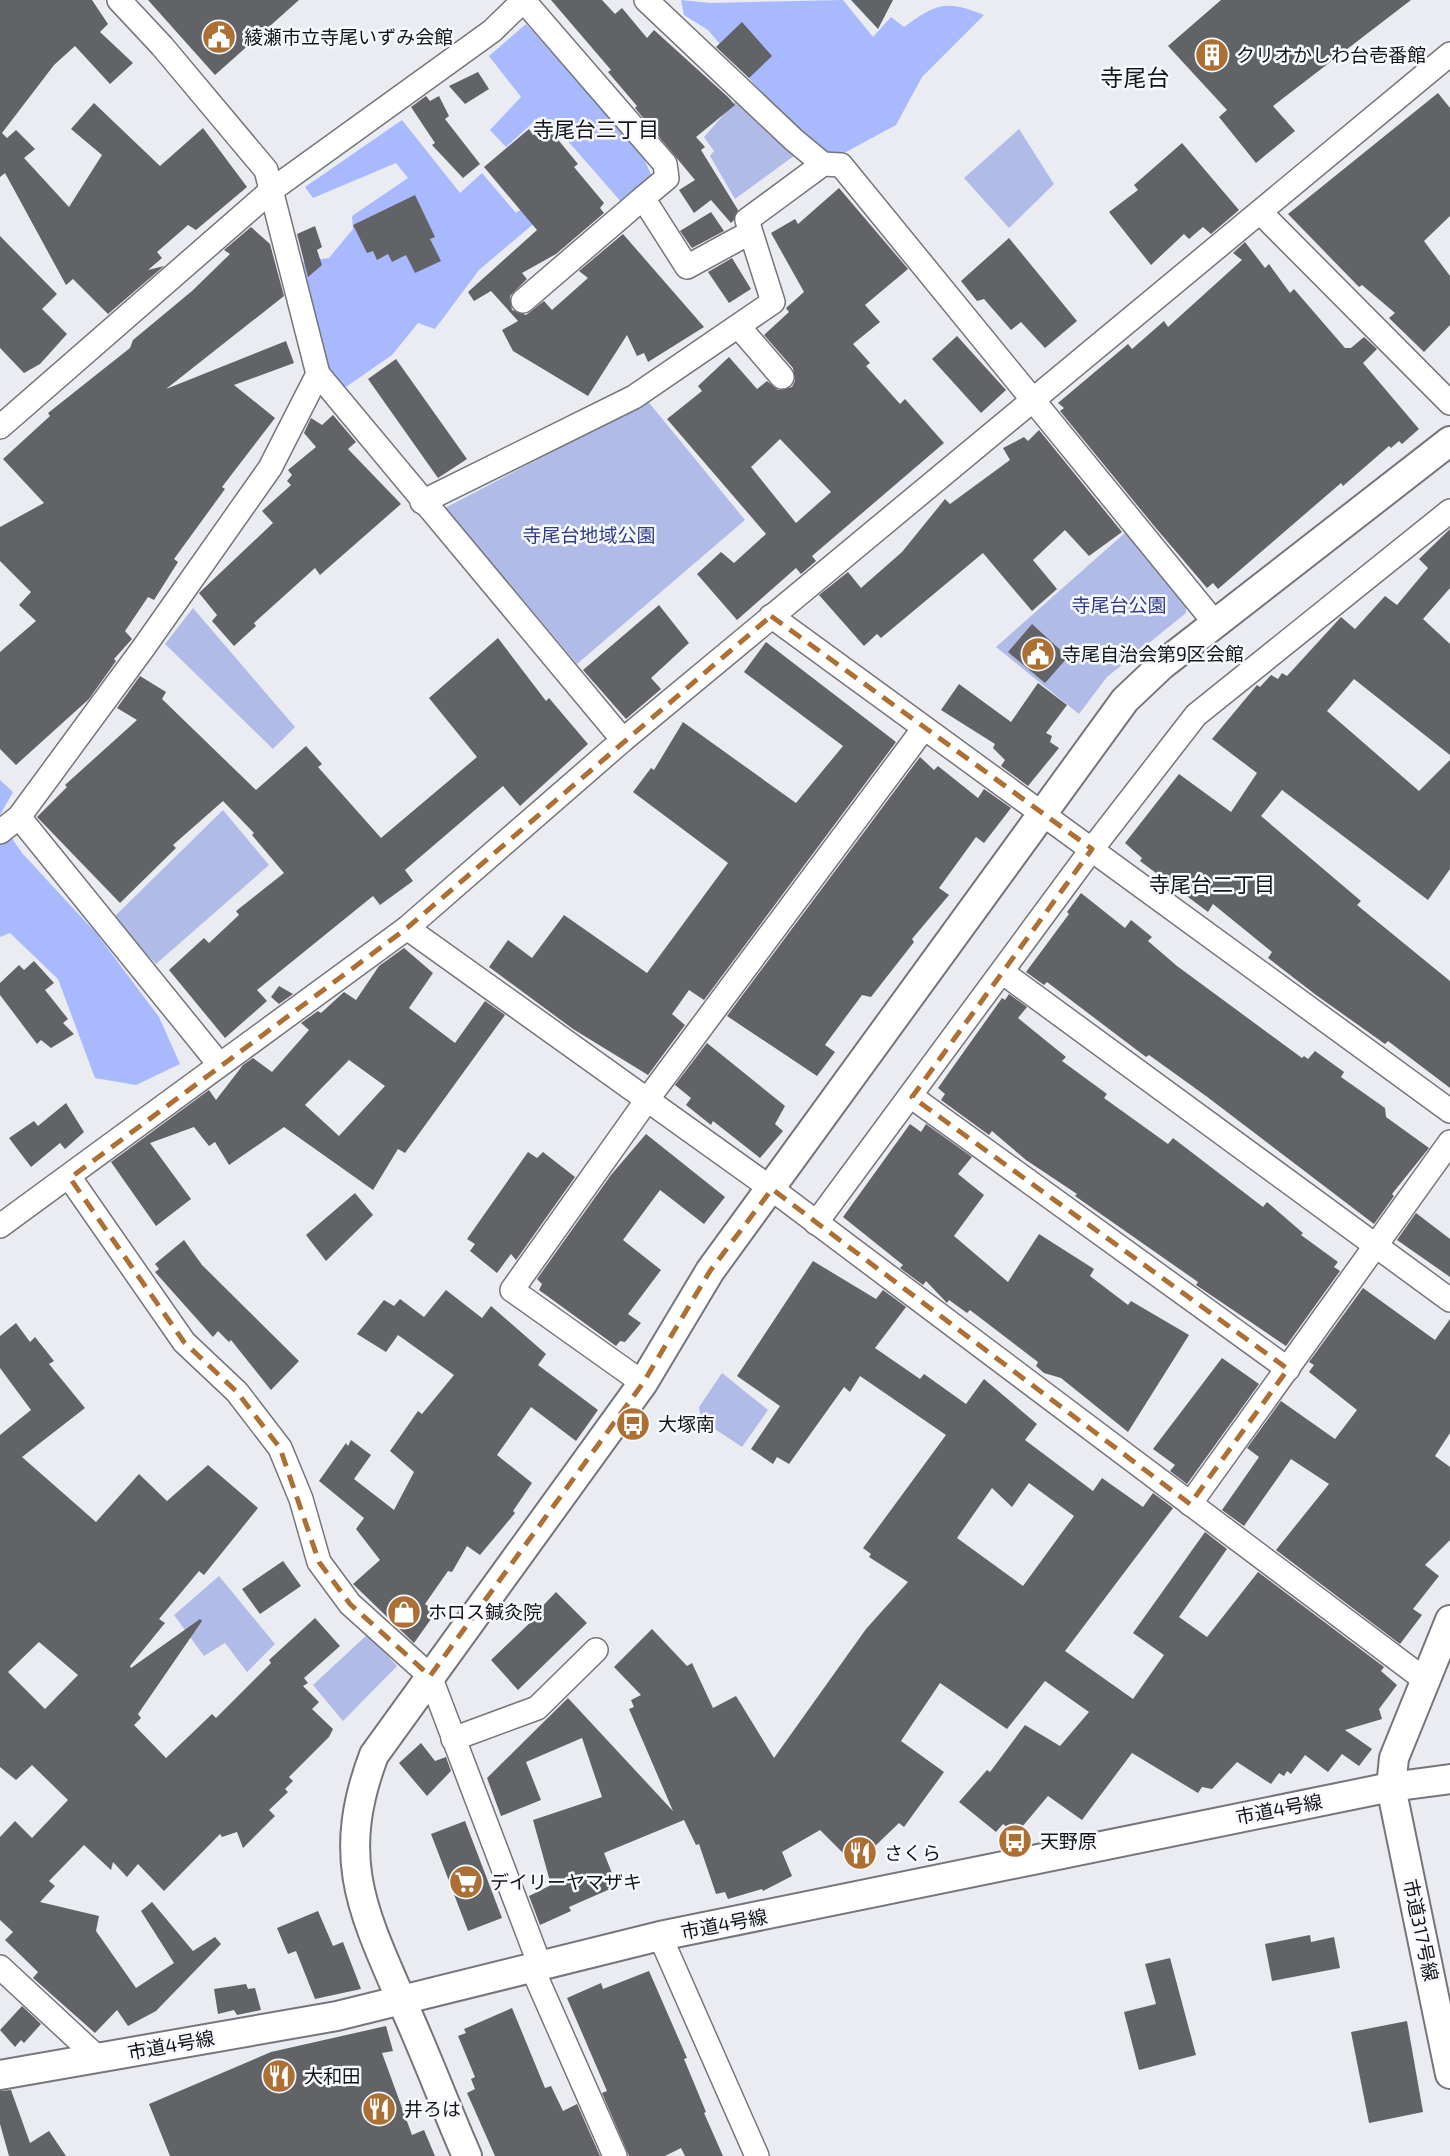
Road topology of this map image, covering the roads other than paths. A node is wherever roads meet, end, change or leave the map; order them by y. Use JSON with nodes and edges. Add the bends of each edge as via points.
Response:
{"nodes":[{"id":1,"x":119,"y":0,"type":"edge"},
{"id":2,"x":524,"y":0,"type":"edge"},
{"id":3,"x":646,"y":0,"type":"edge"},
{"id":4,"x":1450,"y":54,"type":"edge"},
{"id":5,"x":823,"y":164,"type":"junction"},
{"id":6,"x":272,"y":189,"type":"junction"},
{"id":7,"x":643,"y":198,"type":"junction"},
{"id":8,"x":1260,"y":212,"type":"junction"},
{"id":9,"x":749,"y":233,"type":"junction"},
{"id":10,"x":523,"y":301,"type":"dead end"},
{"id":11,"x":739,"y":327,"type":"junction"},
{"id":12,"x":318,"y":374,"type":"junction"},
{"id":13,"x":782,"y":377,"type":"dead end"},
{"id":14,"x":1034,"y":400,"type":"junction"},
{"id":15,"x":1450,"y":402,"type":"edge"},
{"id":16,"x":0,"y":427,"type":"edge"},
{"id":17,"x":1450,"y":442,"type":"edge"},
{"id":18,"x":422,"y":502,"type":"junction"},
{"id":19,"x":1450,"y":511,"type":"edge"},
{"id":20,"x":771,"y":616,"type":"junction"},
{"id":21,"x":1215,"y":623,"type":"junction"},
{"id":22,"x":924,"y":728,"type":"junction"},
{"id":23,"x":623,"y":740,"type":"junction"},
{"id":24,"x":1044,"y":813,"type":"junction"},
{"id":25,"x":19,"y":817,"type":"junction"},
{"id":26,"x":0,"y":832,"type":"edge"},
{"id":27,"x":1092,"y":849,"type":"junction"},
{"id":28,"x":407,"y":928,"type":"junction"},
{"id":29,"x":1002,"y":972,"type":"junction"},
{"id":30,"x":219,"y":1064,"type":"junction"},
{"id":31,"x":912,"y":1097,"type":"junction"},
{"id":32,"x":647,"y":1100,"type":"junction"},
{"id":33,"x":1450,"y":1111,"type":"edge"},
{"id":34,"x":1450,"y":1142,"type":"edge"},
{"id":35,"x":69,"y":1178,"type":"junction"},
{"id":36,"x":772,"y":1189,"type":"junction"},
{"id":37,"x":816,"y":1223,"type":"junction"},
{"id":38,"x":0,"y":1226,"type":"edge"},
{"id":39,"x":1376,"y":1245,"type":"junction"},
{"id":40,"x":1450,"y":1300,"type":"edge"},
{"id":41,"x":1288,"y":1369,"type":"junction"},
{"id":42,"x":643,"y":1383,"type":"junction"},
{"id":43,"x":1190,"y":1504,"type":"junction"},
{"id":44,"x":1450,"y":1620,"type":"edge"},
{"id":45,"x":596,"y":1650,"type":"dead end"},
{"id":46,"x":430,"y":1676,"type":"junction"},
{"id":47,"x":1425,"y":1680,"type":"junction"},
{"id":48,"x":453,"y":1739,"type":"junction"},
{"id":49,"x":1450,"y":1779,"type":"edge"},
{"id":50,"x":1391,"y":1787,"type":"junction"},
{"id":51,"x":660,"y":1936,"type":"junction"},
{"id":52,"x":0,"y":1967,"type":"edge"},
{"id":53,"x":537,"y":1969,"type":"junction"},
{"id":54,"x":402,"y":2001,"type":"junction"},
{"id":55,"x":97,"y":2057,"type":"junction"},
{"id":56,"x":1450,"y":2074,"type":"edge"},
{"id":57,"x":0,"y":2075,"type":"edge"},
{"id":58,"x":467,"y":2156,"type":"edge"},
{"id":59,"x":615,"y":2156,"type":"edge"},
{"id":60,"x":757,"y":2156,"type":"edge"}],
"edges":[{"from":1,"to":6,"type":"street","via":[[266,170]]},
{"from":2,"to":6,"type":"street","via":[[492,31]]},
{"from":2,"to":7,"type":"street","via":[[665,164],[667,178]]},
{"from":3,"to":5,"type":"street"},
{"from":4,"to":8,"type":"street"},
{"from":5,"to":9,"type":"street","via":[[747,220]]},
{"from":5,"to":14,"type":"street","via":[[841,165]]},
{"from":6,"to":12,"type":"street"},
{"from":6,"to":16,"type":"street"},
{"from":7,"to":9,"type":"street","via":[[687,267]]},
{"from":7,"to":10,"type":"street"},
{"from":8,"to":14,"type":"street"},
{"from":8,"to":15,"type":"street"},
{"from":9,"to":11,"type":"street","via":[[773,302]]},
{"from":11,"to":13,"type":"street"},
{"from":11,"to":18,"type":"street","via":[[634,397]]},
{"from":12,"to":18,"type":"street"},
{"from":12,"to":25,"type":"street","via":[[270,468]]},
{"from":14,"to":20,"type":"street"},
{"from":14,"to":21,"type":"street"},
{"from":17,"to":21,"type":"street"},
{"from":18,"to":23,"type":"street"},
{"from":19,"to":27,"type":"street","via":[[1196,715]]},
{"from":20,"to":22,"type":"street"},
{"from":20,"to":23,"type":"street"},
{"from":21,"to":24,"type":"street","via":[[1125,700]]},
{"from":22,"to":24,"type":"street"},
{"from":22,"to":32,"type":"street"},
{"from":23,"to":28,"type":"street"},
{"from":24,"to":27,"type":"street"},
{"from":24,"to":36,"type":"street"},
{"from":25,"to":26,"type":"street"},
{"from":25,"to":30,"type":"street"},
{"from":27,"to":29,"type":"street"},
{"from":27,"to":33,"type":"street"},
{"from":28,"to":30,"type":"street"},
{"from":28,"to":32,"type":"street"},
{"from":29,"to":31,"type":"street"},
{"from":29,"to":39,"type":"street"},
{"from":30,"to":35,"type":"street"},
{"from":31,"to":37,"type":"street"},
{"from":31,"to":41,"type":"street"},
{"from":32,"to":36,"type":"street"},
{"from":32,"to":42,"type":"street","via":[[512,1290]]},
{"from":34,"to":39,"type":"street"},
{"from":35,"to":38,"type":"street"},
{"from":35,"to":46,"type":"street","via":[[184,1342],[237,1392],[279,1448],[301,1499],[319,1562],[350,1604]]},
{"from":36,"to":37,"type":"street"},
{"from":36,"to":42,"type":"street","via":[[710,1271]]},
{"from":37,"to":43,"type":"street"},
{"from":39,"to":40,"type":"street"},
{"from":39,"to":41,"type":"street"},
{"from":41,"to":43,"type":"street"},
{"from":42,"to":46,"type":"street"},
{"from":43,"to":47,"type":"street"},
{"from":44,"to":47,"type":"street"},
{"from":45,"to":48,"type":"street","via":[[537,1708]]},
{"from":46,"to":48,"type":"street"},
{"from":46,"to":54,"type":"street","via":[[374,1755],[354,1830],[355,1874],[365,1916]]},
{"from":47,"to":50,"type":"street","via":[[1394,1758]]},
{"from":48,"to":53,"type":"street"},
{"from":49,"to":50,"type":"street","name":"市道4号線"},
{"from":50,"to":51,"type":"street","name":"市道4号線"},
{"from":50,"to":56,"type":"street","name":"市道317号線"},
{"from":51,"to":53,"type":"street","name":"市道4号線"},
{"from":51,"to":60,"type":"street"},
{"from":52,"to":55,"type":"street"},
{"from":53,"to":54,"type":"street","name":"市道4号線"},
{"from":53,"to":59,"type":"street"},
{"from":54,"to":55,"type":"street","name":"市道4号線"},
{"from":54,"to":58,"type":"street"},
{"from":55,"to":57,"type":"street","name":"市道4号線"}]}
